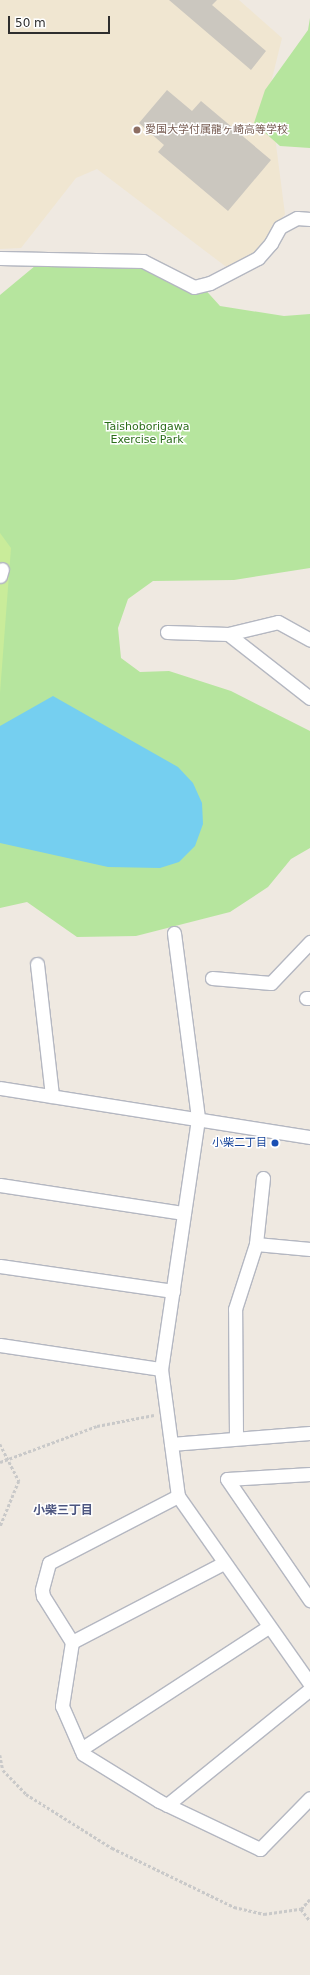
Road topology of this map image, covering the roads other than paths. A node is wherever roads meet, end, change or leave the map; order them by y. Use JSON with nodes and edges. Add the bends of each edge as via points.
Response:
{"nodes":[{"id":1,"x":310,"y":219,"type":"edge"},
{"id":2,"x":0,"y":258,"type":"edge"},
{"id":3,"x":167,"y":632,"type":"dead end"},
{"id":4,"x":228,"y":634,"type":"junction"},
{"id":5,"x":310,"y":640,"type":"edge"},
{"id":6,"x":310,"y":698,"type":"edge"},
{"id":7,"x":174,"y":933,"type":"dead end"},
{"id":8,"x":310,"y":942,"type":"edge"},
{"id":9,"x":37,"y":964,"type":"dead end"},
{"id":10,"x":212,"y":978,"type":"dead end"},
{"id":11,"x":0,"y":1088,"type":"edge"},
{"id":12,"x":52,"y":1096,"type":"junction"},
{"id":13,"x":198,"y":1119,"type":"junction"},
{"id":14,"x":310,"y":1137,"type":"edge"},
{"id":15,"x":263,"y":1178,"type":"dead end"},
{"id":16,"x":0,"y":1185,"type":"edge"},
{"id":17,"x":184,"y":1213,"type":"junction"},
{"id":18,"x":256,"y":1244,"type":"junction"},
{"id":19,"x":310,"y":1249,"type":"edge"},
{"id":20,"x":0,"y":1266,"type":"edge"},
{"id":21,"x":173,"y":1292,"type":"junction"},
{"id":22,"x":0,"y":1345,"type":"edge"},
{"id":23,"x":161,"y":1369,"type":"junction"},
{"id":24,"x":310,"y":1433,"type":"edge"},
{"id":25,"x":236,"y":1437,"type":"junction"},
{"id":26,"x":171,"y":1444,"type":"junction"},
{"id":27,"x":310,"y":1474,"type":"edge"},
{"id":28,"x":178,"y":1496,"type":"junction"},
{"id":29,"x":224,"y":1563,"type":"junction"},
{"id":30,"x":310,"y":1600,"type":"edge"},
{"id":31,"x":268,"y":1627,"type":"junction"},
{"id":32,"x":72,"y":1642,"type":"junction"},
{"id":33,"x":310,"y":1684,"type":"edge"},
{"id":34,"x":310,"y":1689,"type":"edge"},
{"id":35,"x":81,"y":1749,"type":"junction"},
{"id":36,"x":310,"y":1798,"type":"edge"},
{"id":37,"x":167,"y":1805,"type":"junction"}],
"edges":[{"from":1,"to":2,"type":"street","via":[[297,218],[280,227],[258,258],[210,283],[194,287],[143,261]]},
{"from":3,"to":4,"type":"street"},
{"from":4,"to":5,"type":"street","via":[[278,622]]},
{"from":4,"to":6,"type":"street"},
{"from":7,"to":13,"type":"street"},
{"from":8,"to":10,"type":"street","via":[[271,983]]},
{"from":9,"to":12,"type":"street"},
{"from":11,"to":12,"type":"street"},
{"from":12,"to":13,"type":"street"},
{"from":13,"to":14,"type":"street"},
{"from":13,"to":17,"type":"street"},
{"from":15,"to":18,"type":"street"},
{"from":16,"to":17,"type":"street"},
{"from":17,"to":21,"type":"street"},
{"from":18,"to":19,"type":"street"},
{"from":18,"to":25,"type":"street","via":[[235,1309]]},
{"from":20,"to":21,"type":"street"},
{"from":21,"to":23,"type":"street"},
{"from":22,"to":23,"type":"street"},
{"from":23,"to":26,"type":"street"},
{"from":24,"to":25,"type":"street"},
{"from":25,"to":26,"type":"street"},
{"from":26,"to":28,"type":"street"},
{"from":27,"to":30,"type":"street","via":[[227,1479]]},
{"from":28,"to":29,"type":"street"},
{"from":28,"to":32,"type":"street","via":[[49,1563],[42,1590],[43,1596]]},
{"from":29,"to":31,"type":"street"},
{"from":29,"to":32,"type":"street"},
{"from":31,"to":33,"type":"street"},
{"from":31,"to":35,"type":"street"},
{"from":32,"to":35,"type":"street","via":[[62,1706]]},
{"from":34,"to":37,"type":"street"},
{"from":35,"to":37,"type":"street","via":[[83,1754]]},
{"from":36,"to":37,"type":"street","via":[[260,1849]]}]}
